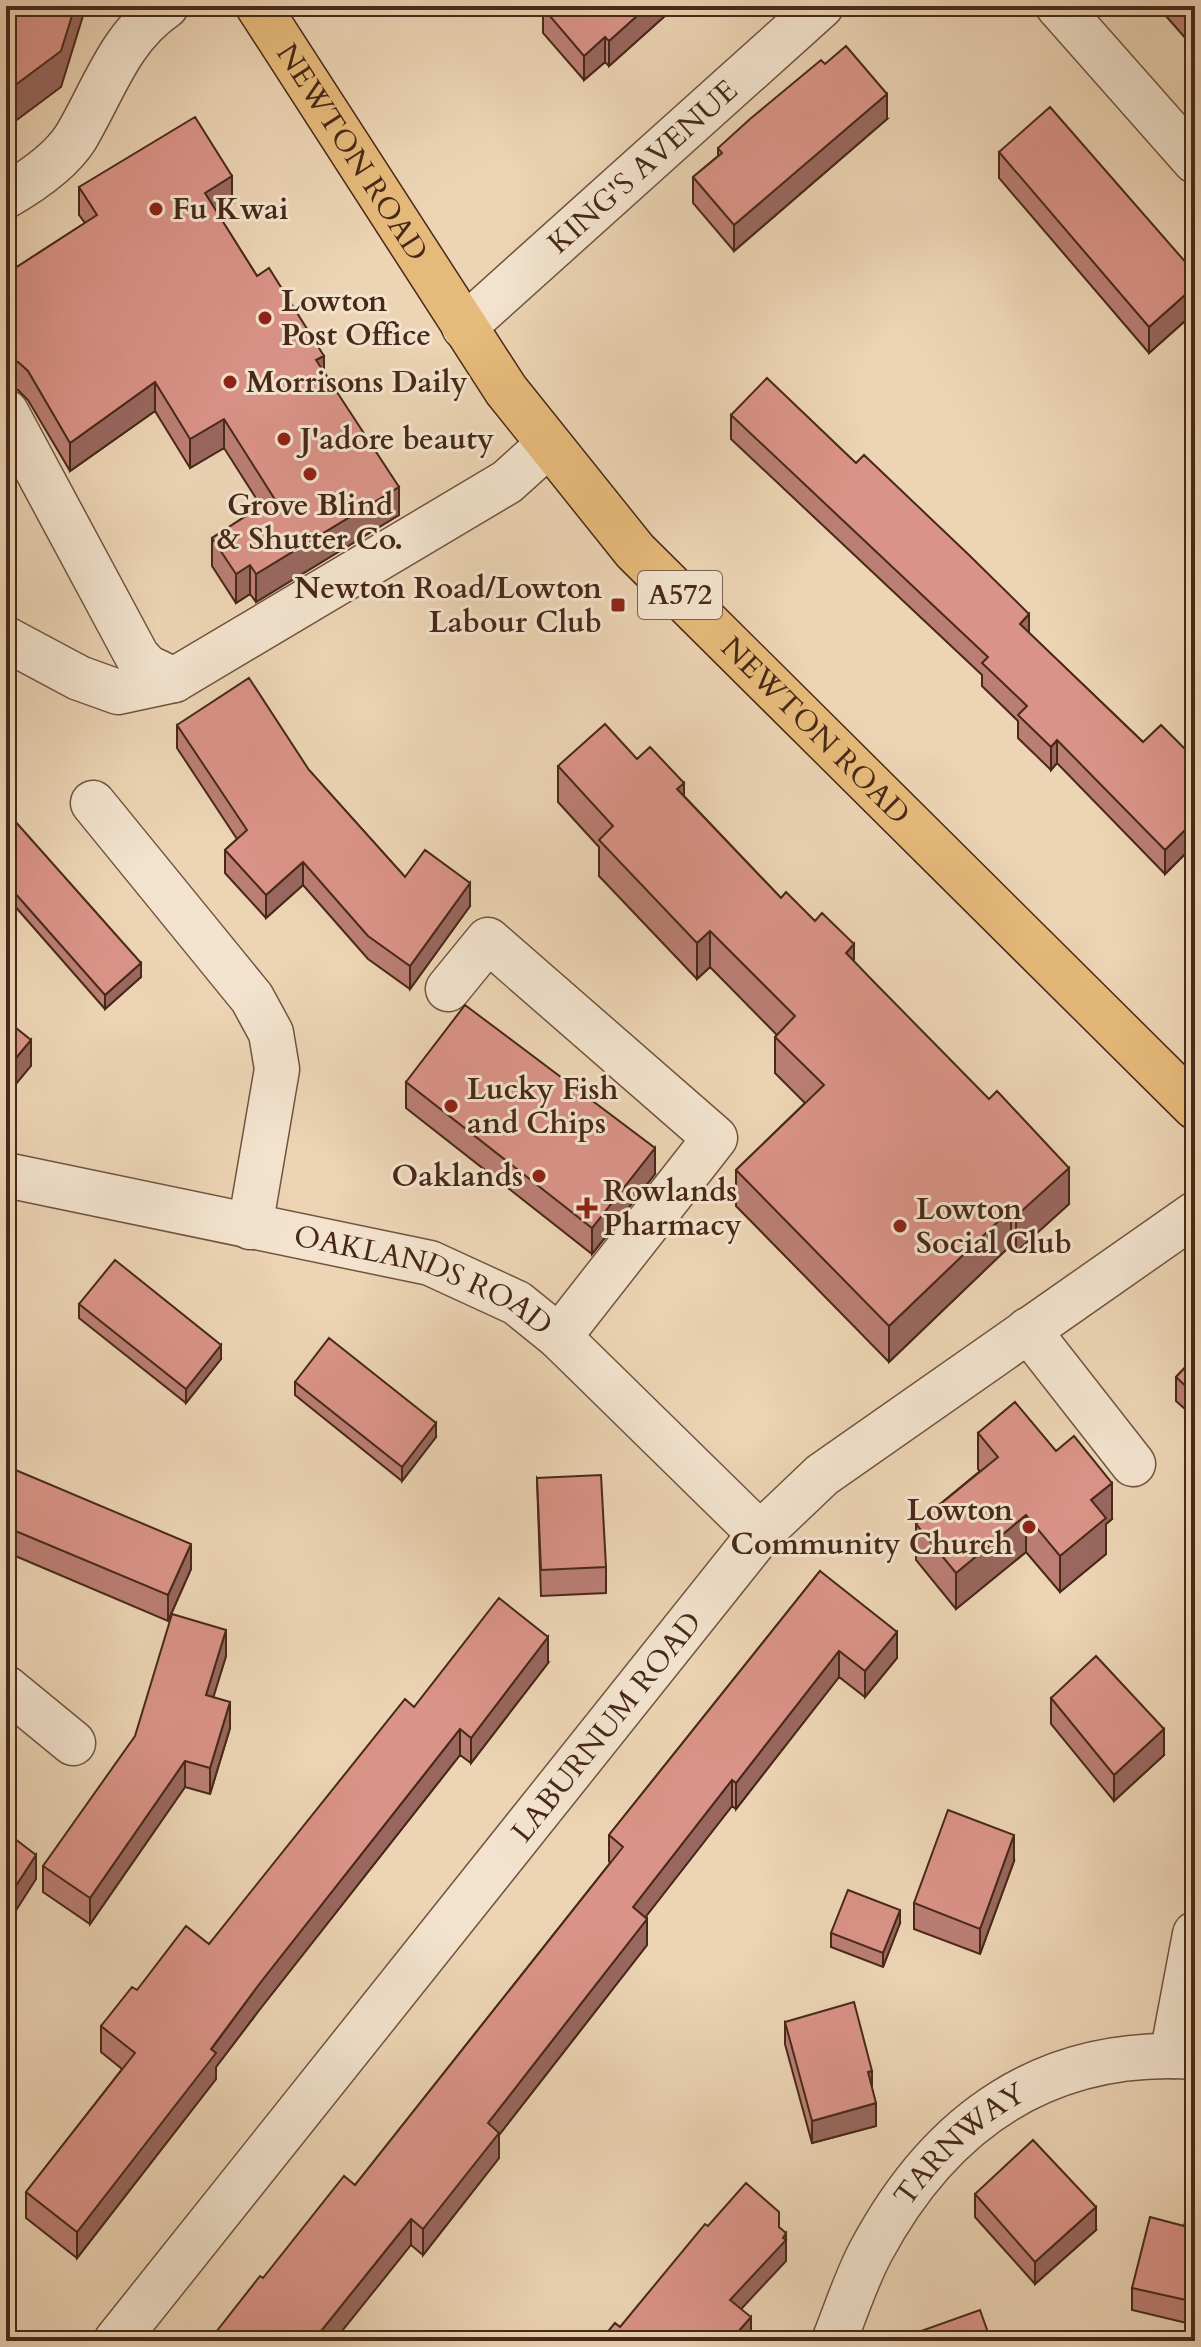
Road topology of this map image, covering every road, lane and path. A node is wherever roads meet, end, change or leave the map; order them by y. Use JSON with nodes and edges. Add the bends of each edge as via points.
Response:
{"nodes":[{"id":1,"x":166,"y":6,"type":"edge"},
{"id":2,"x":258,"y":6,"type":"edge"},
{"id":3,"x":821,"y":6,"type":"edge"},
{"id":4,"x":1058,"y":6,"type":"edge"},
{"id":5,"x":1195,"y":161,"type":"edge"},
{"id":6,"x":6,"y":196,"type":"edge"},
{"id":7,"x":464,"y":327,"type":"junction"},
{"id":8,"x":6,"y":412,"type":"edge"},
{"id":9,"x":548,"y":445,"type":"junction"},
{"id":10,"x":6,"y":639,"type":"edge"},
{"id":11,"x":174,"y":680,"type":"junction"},
{"id":12,"x":93,"y":803,"type":"dead end"},
{"id":13,"x":448,"y":989,"type":"dead end"},
{"id":14,"x":1195,"y":1107,"type":"edge"},
{"id":15,"x":6,"y":1175,"type":"edge"},
{"id":16,"x":1195,"y":1214,"type":"edge"},
{"id":17,"x":250,"y":1227,"type":"junction"},
{"id":18,"x":1028,"y":1330,"type":"junction"},
{"id":19,"x":559,"y":1337,"type":"junction"},
{"id":20,"x":1133,"y":1464,"type":"dead end"},
{"id":21,"x":760,"y":1534,"type":"junction"},
{"id":22,"x":6,"y":1688,"type":"edge"},
{"id":23,"x":73,"y":1743,"type":"dead end"},
{"id":24,"x":1195,"y":1934,"type":"edge"},
{"id":25,"x":1183,"y":2057,"type":"edge"},
{"id":26,"x":116,"y":2341,"type":"edge"},
{"id":27,"x":834,"y":2341,"type":"edge"}],
"edges":[{"from":1,"to":6,"type":"street","via":[[117,56],[75,140],[30,182]]},
{"from":2,"to":7,"type":"main road","name":"NEWTON ROAD","number":"A572"},
{"from":3,"to":7,"type":"street","name":"KING'S AVENUE"},
{"from":4,"to":5,"type":"street"},
{"from":7,"to":9,"type":"main road","name":"NEWTON ROAD","number":"A572"},
{"from":8,"to":11,"type":"street","via":[[137,656]]},
{"from":9,"to":11,"type":"street","via":[[507,482]]},
{"from":9,"to":14,"type":"main road","name":"NEWTON ROAD","number":"A572","via":[[635,551]]},
{"from":10,"to":11,"type":"street","via":[[79,678],[118,692]]},
{"from":12,"to":17,"type":"street","via":[[252,998],[271,1033],[277,1069]]},
{"from":13,"to":19,"type":"street","via":[[488,940],[715,1138]]},
{"from":15,"to":17,"type":"street","name":"OAKLANDS ROAD"},
{"from":16,"to":18,"type":"street","name":"LABURNUM ROAD"},
{"from":17,"to":19,"type":"street","name":"OAKLANDS ROAD","via":[[430,1263],[517,1303]]},
{"from":18,"to":20,"type":"street"},
{"from":18,"to":21,"type":"street","name":"LABURNUM ROAD","via":[[822,1475]]},
{"from":19,"to":21,"type":"street","name":"OAKLANDS ROAD"},
{"from":21,"to":26,"type":"street","name":"LABURNUM ROAD"},
{"from":22,"to":23,"type":"street"},
{"from":24,"to":25,"type":"street","name":"TARNWAY"},
{"from":25,"to":27,"type":"street","name":"TARNWAY","via":[[1115,2060],[1063,2073],[1012,2095],[967,2126],[924,2169],[871,2252]]}]}
